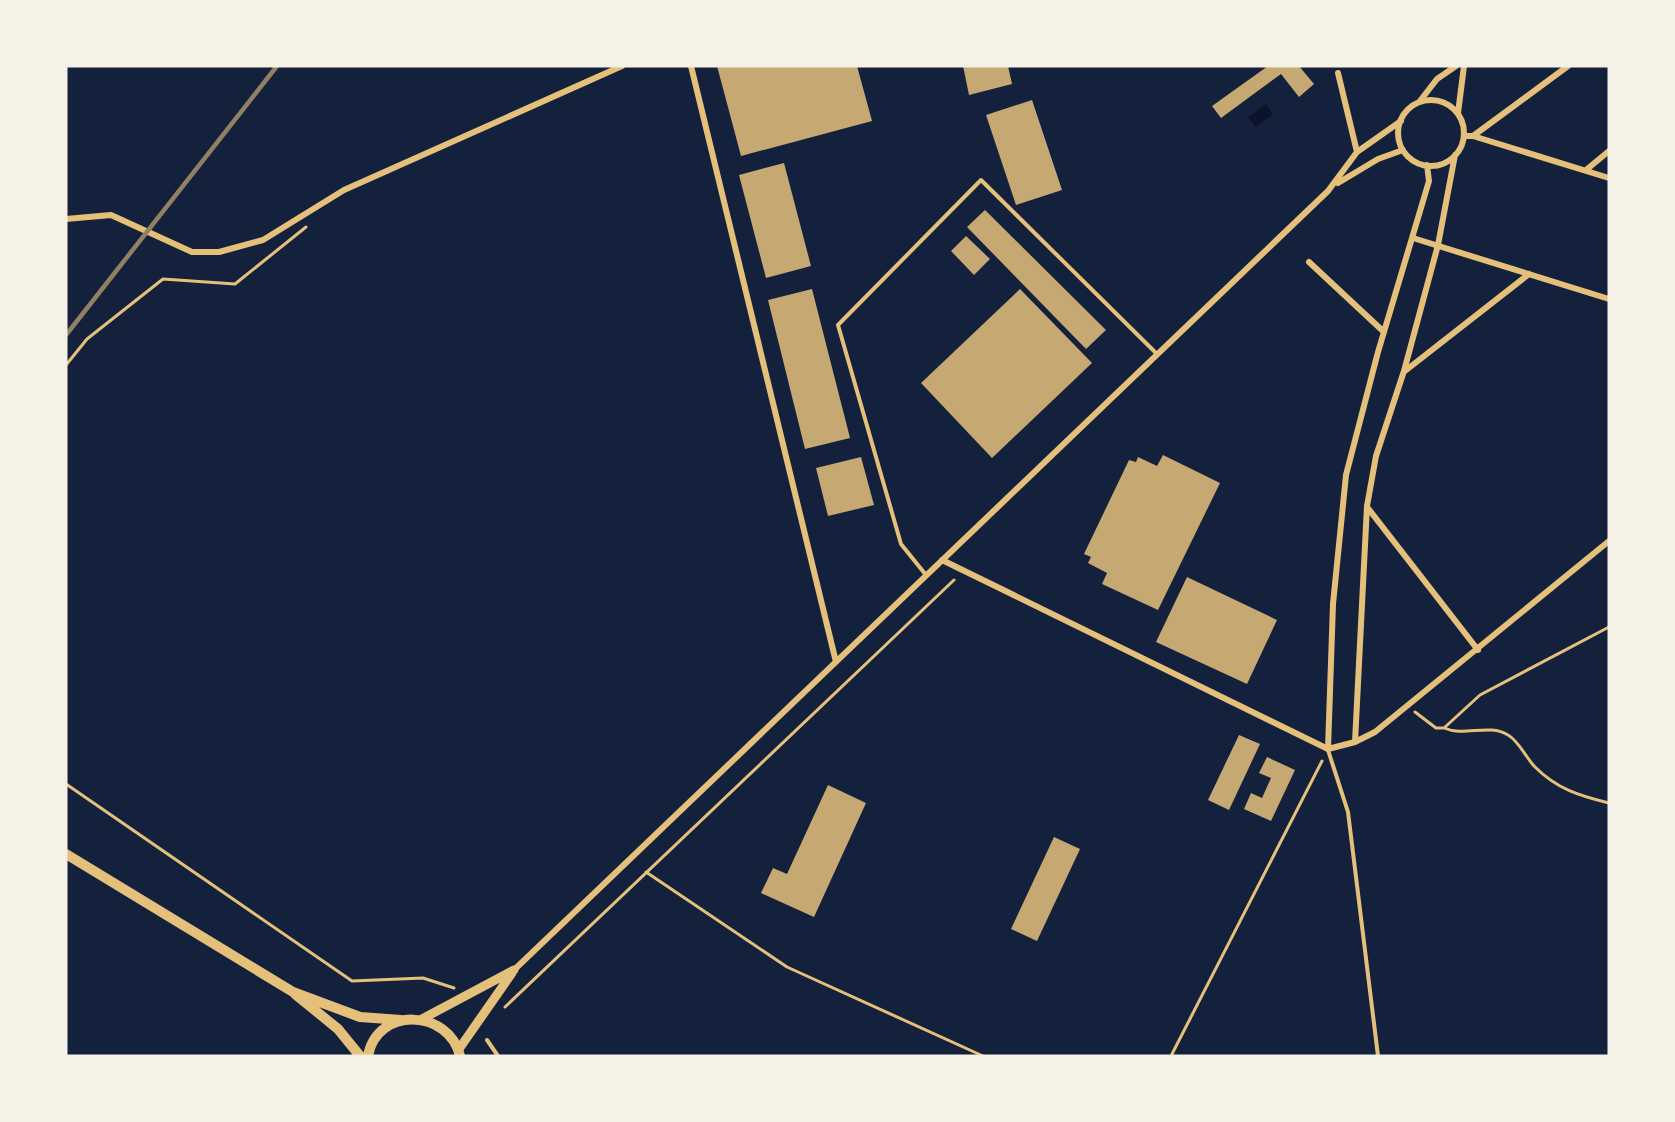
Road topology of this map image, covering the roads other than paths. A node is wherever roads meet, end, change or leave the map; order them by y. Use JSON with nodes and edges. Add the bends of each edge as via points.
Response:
{"nodes":[{"id":1,"x":622,"y":66,"type":"edge"},
{"id":2,"x":691,"y":66,"type":"edge"},
{"id":3,"x":1456,"y":66,"type":"edge"},
{"id":4,"x":1464,"y":66,"type":"edge"},
{"id":5,"x":1568,"y":66,"type":"edge"},
{"id":6,"x":1338,"y":73,"type":"dead end"},
{"id":7,"x":1420,"y":102,"type":"junction"},
{"id":8,"x":1458,"y":113,"type":"junction"},
{"id":9,"x":1401,"y":121,"type":"junction"},
{"id":10,"x":1464,"y":136,"type":"junction"},
{"id":11,"x":1473,"y":136,"type":"junction"},
{"id":12,"x":1403,"y":150,"type":"junction"},
{"id":13,"x":1609,"y":151,"type":"edge"},
{"id":14,"x":1357,"y":152,"type":"junction"},
{"id":15,"x":1455,"y":155,"type":"junction"},
{"id":16,"x":1427,"y":165,"type":"junction"},
{"id":17,"x":1586,"y":170,"type":"junction"},
{"id":18,"x":1609,"y":178,"type":"edge"},
{"id":19,"x":1335,"y":184,"type":"junction"},
{"id":20,"x":66,"y":219,"type":"edge"},
{"id":21,"x":1413,"y":238,"type":"junction"},
{"id":22,"x":1438,"y":245,"type":"junction"},
{"id":23,"x":1310,"y":262,"type":"dead end"},
{"id":24,"x":1529,"y":274,"type":"junction"},
{"id":25,"x":1609,"y":299,"type":"edge"},
{"id":26,"x":1384,"y":332,"type":"junction"},
{"id":27,"x":1158,"y":356,"type":"junction"},
{"id":28,"x":1404,"y":371,"type":"junction"},
{"id":29,"x":1367,"y":506,"type":"junction"},
{"id":30,"x":1609,"y":541,"type":"edge"},
{"id":31,"x":942,"y":560,"type":"junction"},
{"id":32,"x":926,"y":575,"type":"junction"},
{"id":33,"x":1478,"y":650,"type":"junction"},
{"id":34,"x":836,"y":662,"type":"junction"},
{"id":35,"x":1355,"y":742,"type":"junction"},
{"id":36,"x":1328,"y":749,"type":"junction"},
{"id":37,"x":66,"y":854,"type":"edge"},
{"id":38,"x":514,"y":970,"type":"junction"},
{"id":39,"x":293,"y":992,"type":"junction"},
{"id":40,"x":422,"y":1019,"type":"junction"},
{"id":41,"x":400,"y":1020,"type":"junction"},
{"id":42,"x":487,"y":1040,"type":"dead end"},
{"id":43,"x":459,"y":1053,"type":"edge"},
{"id":44,"x":360,"y":1056,"type":"edge"},
{"id":45,"x":368,"y":1056,"type":"edge"},
{"id":46,"x":498,"y":1056,"type":"edge"},
{"id":47,"x":1378,"y":1056,"type":"edge"}],
"edges":[{"from":1,"to":20,"type":"street","via":[[344,190],[263,240],[219,252],[192,252],[111,215]]},
{"from":2,"to":34,"type":"street"},
{"from":3,"to":7,"type":"street","via":[[1437,79]]},
{"from":4,"to":8,"type":"street"},
{"from":5,"to":11,"type":"street"},
{"from":6,"to":14,"type":"street"},
{"from":7,"to":8,"type":"street","via":[[1441,101]]},
{"from":7,"to":9,"type":"street"},
{"from":8,"to":10,"type":"street"},
{"from":9,"to":12,"type":"street","via":[[1398,131]]},
{"from":9,"to":14,"type":"street"},
{"from":10,"to":11,"type":"street"},
{"from":10,"to":15,"type":"street"},
{"from":11,"to":17,"type":"street"},
{"from":12,"to":16,"type":"street"},
{"from":12,"to":19,"type":"street","via":[[1378,159]]},
{"from":13,"to":17,"type":"street"},
{"from":14,"to":19,"type":"street"},
{"from":15,"to":16,"type":"street"},
{"from":15,"to":22,"type":"street"},
{"from":16,"to":21,"type":"street","via":[[1429,181]]},
{"from":17,"to":18,"type":"street"},
{"from":19,"to":27,"type":"street"},
{"from":21,"to":22,"type":"street"},
{"from":21,"to":26,"type":"street"},
{"from":22,"to":24,"type":"street"},
{"from":22,"to":28,"type":"street"},
{"from":23,"to":26,"type":"street"},
{"from":24,"to":25,"type":"street"},
{"from":24,"to":28,"type":"street"},
{"from":26,"to":36,"type":"street","via":[[1346,475],[1333,604]]},
{"from":27,"to":31,"type":"street"},
{"from":27,"to":32,"type":"lane","via":[[981,180],[838,325],[901,544]]},
{"from":28,"to":29,"type":"street","via":[[1377,456]]},
{"from":29,"to":33,"type":"street"},
{"from":29,"to":35,"type":"street"},
{"from":30,"to":33,"type":"street"},
{"from":31,"to":32,"type":"street"},
{"from":31,"to":36,"type":"street"},
{"from":32,"to":34,"type":"street"},
{"from":33,"to":35,"type":"street","via":[[1375,732]]},
{"from":34,"to":38,"type":"street"},
{"from":35,"to":36,"type":"street"},
{"from":36,"to":47,"type":"lane","via":[[1348,812]]},
{"from":37,"to":39,"type":"main road"},
{"from":38,"to":40,"type":"main road"},
{"from":38,"to":43,"type":"main road"},
{"from":39,"to":41,"type":"main road","via":[[360,1017]]},
{"from":39,"to":44,"type":"main road","via":[[338,1029]]},
{"from":40,"to":41,"type":"main road"},
{"from":40,"to":43,"type":"main road","via":[[444,1029]]},
{"from":41,"to":45,"type":"main road","via":[[376,1037]]},
{"from":42,"to":46,"type":"lane"}]}
